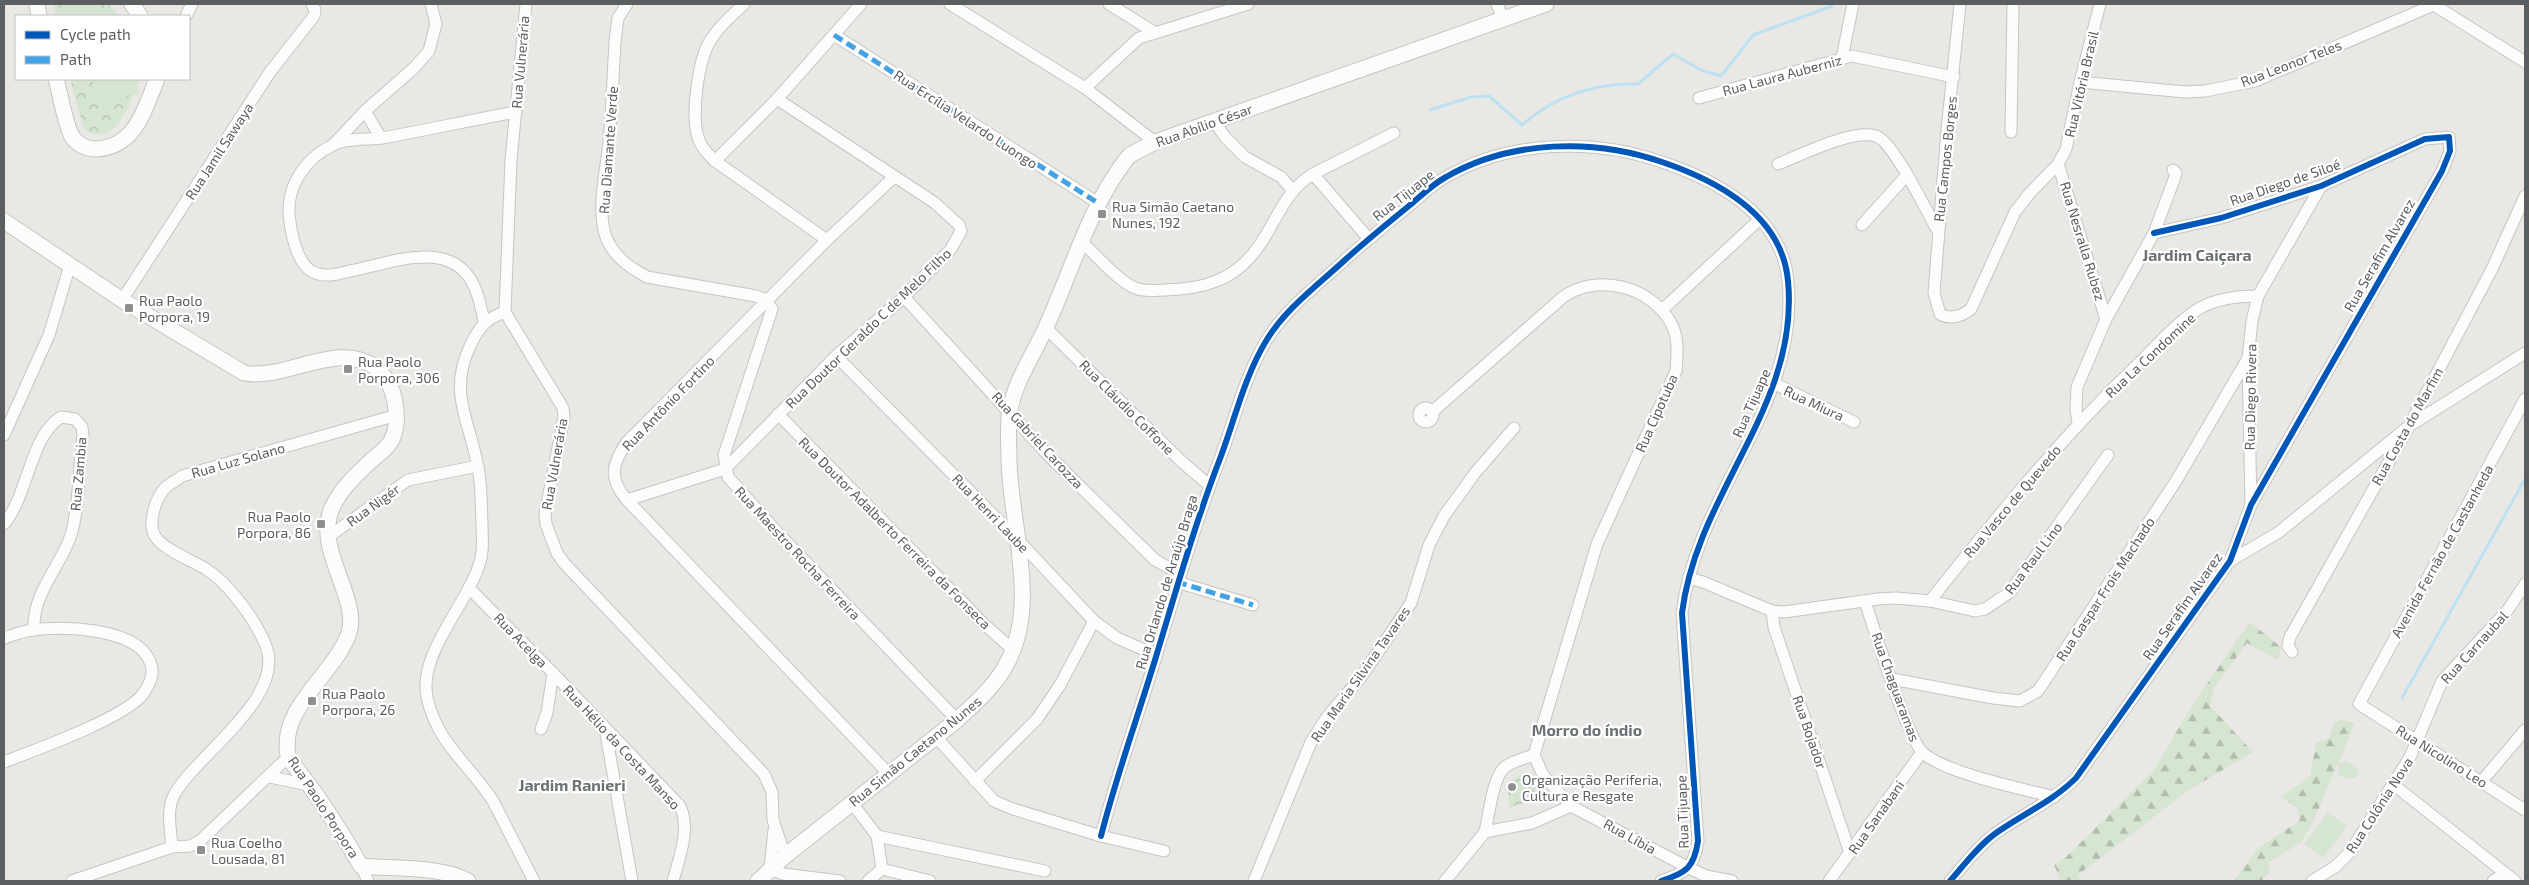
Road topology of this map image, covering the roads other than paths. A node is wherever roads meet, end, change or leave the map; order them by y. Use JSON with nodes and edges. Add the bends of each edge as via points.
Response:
{"nodes":[{"id":1,"x":132,"y":4,"type":"edge"},
{"id":2,"x":312,"y":4,"type":"edge"},
{"id":3,"x":431,"y":4,"type":"edge"},
{"id":4,"x":526,"y":4,"type":"edge"},
{"id":5,"x":627,"y":4,"type":"edge"},
{"id":6,"x":744,"y":4,"type":"edge"},
{"id":7,"x":861,"y":4,"type":"edge"},
{"id":8,"x":950,"y":4,"type":"edge"},
{"id":9,"x":1109,"y":4,"type":"edge"},
{"id":10,"x":1248,"y":4,"type":"edge"},
{"id":11,"x":1497,"y":4,"type":"edge"},
{"id":12,"x":1546,"y":4,"type":"edge"},
{"id":13,"x":1853,"y":4,"type":"edge"},
{"id":14,"x":1960,"y":4,"type":"edge"},
{"id":15,"x":2013,"y":4,"type":"edge"},
{"id":16,"x":2100,"y":4,"type":"edge"},
{"id":17,"x":2435,"y":4,"type":"edge"},
{"id":18,"x":139,"y":15,"type":"edge"},
{"id":19,"x":1503,"y":19,"type":"junction"},
{"id":20,"x":1154,"y":32,"type":"junction"},
{"id":21,"x":834,"y":35,"type":"junction"},
{"id":22,"x":1842,"y":58,"type":"junction"},
{"id":23,"x":2525,"y":62,"type":"edge"},
{"id":24,"x":1954,"y":77,"type":"junction"},
{"id":25,"x":56,"y":80,"type":"edge"},
{"id":26,"x":157,"y":80,"type":"edge"},
{"id":27,"x":2080,"y":82,"type":"junction"},
{"id":28,"x":1085,"y":88,"type":"junction"},
{"id":29,"x":1699,"y":98,"type":"dead end"},
{"id":30,"x":777,"y":99,"type":"junction"},
{"id":31,"x":365,"y":111,"type":"junction"},
{"id":32,"x":516,"y":112,"type":"junction"},
{"id":33,"x":1214,"y":121,"type":"junction"},
{"id":34,"x":2011,"y":132,"type":"dead end"},
{"id":35,"x":1394,"y":133,"type":"dead end"},
{"id":36,"x":2448,"y":136,"type":"joint"},
{"id":37,"x":381,"y":138,"type":"junction"},
{"id":38,"x":1155,"y":142,"type":"junction"},
{"id":39,"x":334,"y":144,"type":"junction"},
{"id":40,"x":715,"y":161,"type":"junction"},
{"id":41,"x":1778,"y":164,"type":"dead end"},
{"id":42,"x":2058,"y":164,"type":"junction"},
{"id":43,"x":2173,"y":170,"type":"dead end"},
{"id":44,"x":1313,"y":174,"type":"junction"},
{"id":45,"x":1907,"y":176,"type":"junction"},
{"id":46,"x":894,"y":177,"type":"junction"},
{"id":47,"x":2321,"y":186,"type":"junction"},
{"id":48,"x":1293,"y":191,"type":"junction"},
{"id":49,"x":2525,"y":196,"type":"edge"},
{"id":50,"x":1098,"y":203,"type":"junction"},
{"id":51,"x":1760,"y":219,"type":"junction"},
{"id":52,"x":4,"y":221,"type":"edge"},
{"id":53,"x":1862,"y":225,"type":"dead end"},
{"id":54,"x":1938,"y":231,"type":"junction"},
{"id":55,"x":2154,"y":233,"type":"junction"},
{"id":56,"x":1369,"y":238,"type":"junction"},
{"id":57,"x":827,"y":240,"type":"junction"},
{"id":58,"x":1082,"y":243,"type":"junction"},
{"id":59,"x":70,"y":265,"type":"junction"},
{"id":60,"x":904,"y":296,"type":"junction"},
{"id":61,"x":2258,"y":296,"type":"junction"},
{"id":62,"x":122,"y":300,"type":"junction"},
{"id":63,"x":767,"y":301,"type":"junction"},
{"id":64,"x":1662,"y":310,"type":"junction"},
{"id":65,"x":505,"y":312,"type":"junction"},
{"id":66,"x":2106,"y":319,"type":"junction"},
{"id":67,"x":484,"y":321,"type":"junction"},
{"id":68,"x":1046,"y":328,"type":"junction"},
{"id":69,"x":1266,"y":340,"type":"joint"},
{"id":70,"x":2525,"y":353,"type":"edge"},
{"id":71,"x":836,"y":356,"type":"junction"},
{"id":72,"x":2248,"y":358,"type":"junction"},
{"id":73,"x":1775,"y":384,"type":"junction"},
{"id":74,"x":2525,"y":399,"type":"edge"},
{"id":75,"x":1010,"y":410,"type":"junction"},
{"id":76,"x":1432,"y":412,"type":"dead end"},
{"id":77,"x":778,"y":414,"type":"junction"},
{"id":78,"x":397,"y":415,"type":"junction"},
{"id":79,"x":1854,"y":422,"type":"dead end"},
{"id":80,"x":2078,"y":423,"type":"junction"},
{"id":81,"x":2409,"y":426,"type":"junction"},
{"id":82,"x":1514,"y":428,"type":"dead end"},
{"id":83,"x":4,"y":435,"type":"edge"},
{"id":84,"x":2108,"y":455,"type":"dead end"},
{"id":85,"x":478,"y":466,"type":"junction"},
{"id":86,"x":724,"y":469,"type":"junction"},
{"id":87,"x":1209,"y":485,"type":"junction"},
{"id":88,"x":627,"y":500,"type":"junction"},
{"id":89,"x":2251,"y":505,"type":"junction"},
{"id":90,"x":4,"y":524,"type":"edge"},
{"id":91,"x":328,"y":537,"type":"junction"},
{"id":92,"x":1018,"y":540,"type":"junction"},
{"id":93,"x":2230,"y":561,"type":"junction"},
{"id":94,"x":1178,"y":578,"type":"junction"},
{"id":95,"x":1688,"y":578,"type":"junction"},
{"id":96,"x":2525,"y":584,"type":"edge"},
{"id":97,"x":470,"y":588,"type":"junction"},
{"id":98,"x":1865,"y":601,"type":"junction"},
{"id":99,"x":1930,"y":601,"type":"junction"},
{"id":100,"x":1254,"y":605,"type":"dead end"},
{"id":101,"x":1772,"y":611,"type":"junction"},
{"id":102,"x":1094,"y":621,"type":"junction"},
{"id":103,"x":34,"y":630,"type":"junction"},
{"id":104,"x":4,"y":638,"type":"edge"},
{"id":105,"x":1013,"y":650,"type":"junction"},
{"id":106,"x":2292,"y":652,"type":"dead end"},
{"id":107,"x":1156,"y":655,"type":"junction"},
{"id":108,"x":553,"y":674,"type":"junction"},
{"id":109,"x":1892,"y":679,"type":"junction"},
{"id":110,"x":2359,"y":703,"type":"joint"},
{"id":111,"x":957,"y":720,"type":"junction"},
{"id":112,"x":605,"y":728,"type":"junction"},
{"id":113,"x":541,"y":729,"type":"dead end"},
{"id":114,"x":2525,"y":730,"type":"edge"},
{"id":115,"x":936,"y":737,"type":"junction"},
{"id":116,"x":2417,"y":742,"type":"junction"},
{"id":117,"x":1922,"y":752,"type":"junction"},
{"id":118,"x":1534,"y":755,"type":"junction"},
{"id":119,"x":288,"y":757,"type":"junction"},
{"id":120,"x":4,"y":762,"type":"edge"},
{"id":121,"x":888,"y":773,"type":"junction"},
{"id":122,"x":270,"y":777,"type":"junction"},
{"id":123,"x":975,"y":781,"type":"junction"},
{"id":124,"x":2482,"y":781,"type":"junction"},
{"id":125,"x":310,"y":785,"type":"junction"},
{"id":126,"x":2394,"y":785,"type":"junction"},
{"id":127,"x":2054,"y":798,"type":"junction"},
{"id":128,"x":852,"y":803,"type":"junction"},
{"id":129,"x":1571,"y":806,"type":"junction"},
{"id":130,"x":2525,"y":810,"type":"edge"},
{"id":131,"x":774,"y":826,"type":"junction"},
{"id":132,"x":1485,"y":832,"type":"junction"},
{"id":133,"x":877,"y":836,"type":"junction"},
{"id":134,"x":1101,"y":836,"type":"junction"},
{"id":135,"x":172,"y":847,"type":"junction"},
{"id":136,"x":1164,"y":851,"type":"dead end"},
{"id":137,"x":1850,"y":853,"type":"junction"},
{"id":138,"x":785,"y":856,"type":"junction"},
{"id":139,"x":770,"y":868,"type":"junction"},
{"id":140,"x":1689,"y":868,"type":"junction"},
{"id":141,"x":882,"y":869,"type":"junction"},
{"id":142,"x":1045,"y":871,"type":"dead end"},
{"id":143,"x":367,"y":872,"type":"edge"},
{"id":144,"x":2505,"y":873,"type":"junction"},
{"id":145,"x":72,"y":881,"type":"edge"},
{"id":146,"x":468,"y":881,"type":"edge"},
{"id":147,"x":534,"y":881,"type":"edge"},
{"id":148,"x":632,"y":881,"type":"edge"},
{"id":149,"x":673,"y":881,"type":"edge"},
{"id":150,"x":758,"y":881,"type":"edge"},
{"id":151,"x":840,"y":881,"type":"edge"},
{"id":152,"x":868,"y":881,"type":"edge"},
{"id":153,"x":930,"y":881,"type":"edge"},
{"id":154,"x":1254,"y":881,"type":"edge"},
{"id":155,"x":1445,"y":881,"type":"edge"},
{"id":156,"x":1661,"y":881,"type":"edge"},
{"id":157,"x":1732,"y":881,"type":"edge"},
{"id":158,"x":1829,"y":881,"type":"edge"},
{"id":159,"x":1950,"y":881,"type":"edge"},
{"id":160,"x":2312,"y":881,"type":"edge"},
{"id":161,"x":2493,"y":881,"type":"edge"},
{"id":162,"x":2515,"y":881,"type":"edge"}],
"edges":[{"from":1,"to":18,"type":"main road"},
{"from":2,"to":62,"type":"street","name":"Rua Jamil Sawaya","via":[[315,10],[309,23],[270,72]]},
{"from":3,"to":31,"type":"street","via":[[436,24],[429,51]]},
{"from":4,"to":32,"type":"street","name":"Rua Vulnerária"},
{"from":5,"to":63,"type":"street","name":"Rua Diamante Verde","via":[[618,18],[615,42],[602,220],[612,250],[631,268],[647,277],[756,296]]},
{"from":6,"to":40,"type":"street","via":[[711,38],[702,59],[696,130],[704,149]]},
{"from":7,"to":21,"type":"street"},
{"from":8,"to":28,"type":"street"},
{"from":9,"to":20,"type":"street"},
{"from":10,"to":20,"type":"street"},
{"from":11,"to":19,"type":"street"},
{"from":12,"to":19,"type":"main road","name":"Rua Abílio César"},
{"from":13,"to":22,"type":"street"},
{"from":14,"to":24,"type":"street","name":"Rua Campos Borges"},
{"from":15,"to":34,"type":"street"},
{"from":16,"to":27,"type":"street","name":"Rua Vitória Brasil"},
{"from":17,"to":23,"type":"street"},
{"from":17,"to":27,"type":"street","name":"Rua Leonor Teles","via":[[2255,81],[2185,92]]},
{"from":19,"to":33,"type":"main road","name":"Rua Abílio César"},
{"from":20,"to":28,"type":"street","via":[[1134,41]]},
{"from":21,"to":30,"type":"street"},
{"from":21,"to":50,"type":"street","name":"Rua Ercília Velardo Luongo"},
{"from":22,"to":24,"type":"street","name":"Rua Laura Auberniz","via":[[1856,56]]},
{"from":22,"to":29,"type":"street","name":"Rua Laura Auberniz"},
{"from":24,"to":54,"type":"street","name":"Rua Campos Borges"},
{"from":25,"to":26,"type":"main road","via":[[72,135],[78,144],[91,149],[117,145],[135,130]]},
{"from":27,"to":42,"type":"street","name":"Rua Vitória Brasil","via":[[2066,149]]},
{"from":28,"to":38,"type":"street"},
{"from":30,"to":40,"type":"street"},
{"from":30,"to":46,"type":"street","name":"Rua Doutor Geraldo C de Melo Filho"},
{"from":31,"to":37,"type":"street"},
{"from":31,"to":39,"type":"street"},
{"from":32,"to":37,"type":"street"},
{"from":32,"to":65,"type":"street","name":"Rua Vulnerária"},
{"from":33,"to":38,"type":"main road","name":"Rua Abílio César"},
{"from":33,"to":48,"type":"street","via":[[1245,157],[1282,177]]},
{"from":35,"to":44,"type":"street"},
{"from":36,"to":47,"type":"street","name":"Rua Diego de Siloé","via":[[2425,139]]},
{"from":36,"to":89,"type":"street","name":"Rua Serafim Alvarez","via":[[2450,151],[2442,171]]},
{"from":37,"to":39,"type":"street"},
{"from":38,"to":50,"type":"main road","name":"Rua Abílio César","via":[[1130,155]]},
{"from":39,"to":67,"type":"street","via":[[304,167],[292,189],[289,220],[301,260],[307,268],[328,275],[436,256],[448,260],[472,281]]},
{"from":40,"to":57,"type":"street"},
{"from":41,"to":45,"type":"street","via":[[1837,142],[1869,135],[1886,143]]},
{"from":42,"to":54,"type":"street","name":"Rua Campos Borges","via":[[2015,212],[1971,309],[1958,317],[1940,314],[1934,293]]},
{"from":42,"to":66,"type":"street","name":"Rua Nesralla Rubez"},
{"from":43,"to":55,"type":"street","via":[[2175,177]]},
{"from":44,"to":48,"type":"street"},
{"from":44,"to":56,"type":"street"},
{"from":45,"to":53,"type":"street"},
{"from":45,"to":54,"type":"street"},
{"from":46,"to":57,"type":"street","name":"Rua Antônio Fortino"},
{"from":46,"to":60,"type":"street","name":"Rua Doutor Geraldo C de Melo Filho","via":[[935,203],[959,225],[961,231],[952,249]]},
{"from":47,"to":55,"type":"street","name":"Rua Diego de Siloé","via":[[2221,218]]},
{"from":47,"to":61,"type":"street","name":"Rua Diego Rivera"},
{"from":48,"to":58,"type":"street","via":[[1257,249],[1240,268],[1204,287],[1133,288]]},
{"from":49,"to":81,"type":"street","name":"Rua Costa do Marfim","via":[[2492,269]]},
{"from":50,"to":58,"type":"main road","name":"Rua Abílio César"},
{"from":51,"to":56,"type":"street","name":"Rua Tijuape","via":[[1731,194],[1685,169],[1604,147],[1560,146],[1500,156],[1450,174]]},
{"from":51,"to":64,"type":"street"},
{"from":51,"to":73,"type":"street","name":"Rua Tijuape","via":[[1782,252],[1788,278],[1790,323]]},
{"from":52,"to":59,"type":"main road","name":"Rua Paolo Porpora"},
{"from":55,"to":66,"type":"street"},
{"from":56,"to":69,"type":"street","name":"Rua Tijuape","via":[[1287,314]]},
{"from":57,"to":63,"type":"street","name":"Rua Antônio Fortino"},
{"from":58,"to":68,"type":"main road","name":"Rua Abílio César"},
{"from":59,"to":62,"type":"main road","name":"Rua Paolo Porpora"},
{"from":59,"to":83,"type":"street","via":[[49,335]]},
{"from":60,"to":71,"type":"street","name":"Rua Doutor Geraldo C de Melo Filho"},
{"from":60,"to":75,"type":"street","name":"Rua Gabriel Carozza"},
{"from":61,"to":72,"type":"street","name":"Rua Diego Rivera"},
{"from":61,"to":80,"type":"street","name":"Rua La Condomine","via":[[2233,297],[2199,308],[2170,332]]},
{"from":62,"to":78,"type":"main road","name":"Rua Paolo Porpora","via":[[244,373],[268,374],[346,357],[364,361],[376,367],[387,379],[394,393]]},
{"from":63,"to":86,"type":"street","via":[[772,309],[768,325],[733,424],[724,455]]},
{"from":63,"to":88,"type":"street","name":"Rua Antônio Fortino","via":[[627,442],[616,457],[613,469],[619,491]]},
{"from":64,"to":76,"type":"street","name":"Rua Cipotuba","via":[[1636,292],[1616,285],[1600,284],[1571,291]]},
{"from":64,"to":118,"type":"street","name":"Rua Cipotuba","via":[[1675,335],[1676,371],[1594,552]]},
{"from":65,"to":67,"type":"street"},
{"from":65,"to":131,"type":"street","name":"Rua Vulnerária","via":[[563,408],[545,514],[556,553],[764,774],[772,792]]},
{"from":66,"to":80,"type":"street","via":[[2077,387]]},
{"from":67,"to":85,"type":"street","via":[[471,344],[460,377],[460,397]]},
{"from":68,"to":75,"type":"main road","name":"Rua Abílio César"},
{"from":68,"to":87,"type":"street","name":"Rua Cláudio Coffone"},
{"from":69,"to":87,"type":"street","name":"Rua Orlando de Araújo Braga","via":[[1251,371]]},
{"from":70,"to":81,"type":"street"},
{"from":71,"to":77,"type":"street","name":"Rua Doutor Geraldo C de Melo Filho"},
{"from":71,"to":92,"type":"street","name":"Rua Henri Laube"},
{"from":72,"to":89,"type":"street","name":"Rua Diego Rivera"},
{"from":72,"to":109,"type":"street","name":"Rua Gaspar Frois Machado","via":[[2176,481],[2038,691],[2020,701]]},
{"from":73,"to":79,"type":"street","name":"Rua Miura"},
{"from":73,"to":95,"type":"street","name":"Rua Tijuape","via":[[1709,519]]},
{"from":74,"to":110,"type":"street","name":"Avenida Fernão de Castanheda"},
{"from":75,"to":92,"type":"main road","name":"Rua Simão Caetano Nunes","via":[[1009,468]]},
{"from":75,"to":94,"type":"street","name":"Rua Gabriel Carozza","via":[[1048,454],[1155,560]]},
{"from":77,"to":86,"type":"street","name":"Rua Doutor Geraldo C de Melo Filho"},
{"from":77,"to":105,"type":"street","name":"Rua Doutor Adalberto Ferreira da Fonseca"},
{"from":78,"to":91,"type":"main road","name":"Rua Paolo Porpora","via":[[390,442],[347,483],[336,500],[328,521]]},
{"from":78,"to":135,"type":"street","name":"Rua Luz Solano","via":[[182,476],[165,488],[157,500],[152,521],[155,536],[224,584],[255,626],[269,659],[268,671],[236,726],[174,795],[170,814]]},
{"from":80,"to":99,"type":"street","name":"Rua Vasco de Quevedo"},
{"from":81,"to":93,"type":"street","via":[[2279,532]]},
{"from":81,"to":106,"type":"street","name":"Rua Costa do Marfim","via":[[2290,637],[2288,646]]},
{"from":82,"to":154,"type":"street","name":"Rua Maria Silvina Tavares","via":[[1475,473],[1444,516],[1429,545],[1411,603],[1361,677],[1311,742]]},
{"from":84,"to":99,"type":"street","name":"Rua Raul Lino","via":[[2010,592],[1990,606],[1975,611]]},
{"from":85,"to":91,"type":"street","name":"Rua Nigér","via":[[408,480]]},
{"from":85,"to":97,"type":"street","via":[[482,543],[480,561]]},
{"from":86,"to":88,"type":"street","name":"Rua Doutor Geraldo C de Melo Filho"},
{"from":86,"to":111,"type":"street","name":"Rua Maestro Rocha Ferreira","via":[[752,505]]},
{"from":87,"to":94,"type":"street","name":"Rua Orlando de Araújo Braga"},
{"from":88,"to":121,"type":"street","name":"Rua Antônio Fortino"},
{"from":89,"to":93,"type":"street","name":"Rua Serafim Alvarez"},
{"from":90,"to":103,"type":"street","name":"Rua Zambia","via":[[19,501],[31,464],[50,427],[61,417],[75,419],[82,427],[83,436],[74,520],[67,546],[36,604]]},
{"from":91,"to":119,"type":"main road","name":"Rua Paolo Porpora","via":[[351,624],[344,645],[295,716],[288,742]]},
{"from":92,"to":102,"type":"street","name":"Rua Henri Laube"},
{"from":92,"to":105,"type":"main road","name":"Rua Simão Caetano Nunes","via":[[1020,623]]},
{"from":93,"to":127,"type":"street","name":"Rua Serafim Alvarez","via":[[2096,753]]},
{"from":94,"to":100,"type":"street","name":"Rua Gabriel Carozza"},
{"from":94,"to":107,"type":"street","name":"Rua Orlando de Araújo Braga"},
{"from":95,"to":101,"type":"street"},
{"from":95,"to":140,"type":"street","name":"Rua Tijuape","via":[[1682,613],[1698,840],[1696,855]]},
{"from":96,"to":116,"type":"street","name":"Rua Carnaubal","via":[[2507,611],[2442,681]]},
{"from":97,"to":108,"type":"street","name":"Rua Acelga"},
{"from":97,"to":147,"type":"street","via":[[434,655],[427,676],[427,697],[437,727],[454,755],[486,789]]},
{"from":98,"to":99,"type":"street","via":[[1896,598]]},
{"from":98,"to":101,"type":"street"},
{"from":98,"to":109,"type":"street","name":"Rua Chaguaramas"},
{"from":101,"to":137,"type":"street","name":"Rua Bojador","via":[[1774,627]]},
{"from":102,"to":107,"type":"street","name":"Rua Henri Laube","via":[[1118,638]]},
{"from":102,"to":123,"type":"street","via":[[1040,715]]},
{"from":103,"to":104,"type":"street"},
{"from":103,"to":120,"type":"street","via":[[85,630],[136,643],[150,660],[152,680],[136,702],[120,713]]},
{"from":105,"to":111,"type":"main road","name":"Rua Simão Caetano Nunes","via":[[996,681]]},
{"from":107,"to":134,"type":"street","name":"Rua Orlando de Araújo Braga"},
{"from":108,"to":112,"type":"street","name":"Rua Hélio da Costa Manso"},
{"from":108,"to":113,"type":"street","name":"Rua Acelga"},
{"from":109,"to":117,"type":"street","name":"Rua Chaguaramas","via":[[1913,738]]},
{"from":110,"to":116,"type":"street","name":"Rua Nicolino Leo"},
{"from":111,"to":115,"type":"main road","name":"Rua Simão Caetano Nunes"},
{"from":112,"to":148,"type":"street"},
{"from":112,"to":149,"type":"street","name":"Rua Hélio da Costa Manso","via":[[664,788],[684,815],[685,826]]},
{"from":114,"to":124,"type":"street"},
{"from":115,"to":121,"type":"main road","name":"Rua Simão Caetano Nunes"},
{"from":115,"to":123,"type":"street"},
{"from":116,"to":124,"type":"street","name":"Rua Nicolino Leo"},
{"from":116,"to":126,"type":"street","name":"Rua Colônia Nova"},
{"from":117,"to":127,"type":"street","name":"Rua Chaguaramas","via":[[1950,768]]},
{"from":117,"to":137,"type":"street","name":"Rua Sanabani"},
{"from":118,"to":129,"type":"street","via":[[1543,775]]},
{"from":118,"to":132,"type":"street","via":[[1507,766],[1501,772]]},
{"from":119,"to":122,"type":"street"},
{"from":119,"to":125,"type":"main road","name":"Rua Paolo Porpora"},
{"from":121,"to":128,"type":"main road","name":"Rua Simão Caetano Nunes"},
{"from":122,"to":125,"type":"street"},
{"from":122,"to":135,"type":"street","via":[[200,841],[190,846]]},
{"from":123,"to":134,"type":"street","via":[[994,801]]},
{"from":124,"to":130,"type":"street","name":"Rua Nicolino Leo"},
{"from":125,"to":143,"type":"main road","name":"Rua Paolo Porpora"},
{"from":126,"to":144,"type":"street"},
{"from":126,"to":160,"type":"street","name":"Rua Colônia Nova","via":[[2350,852],[2336,867]]},
{"from":127,"to":159,"type":"street","name":"Rua Serafim Alvarez","via":[[1995,834]]},
{"from":128,"to":133,"type":"street"},
{"from":128,"to":138,"type":"main road","name":"Rua Simão Caetano Nunes"},
{"from":129,"to":132,"type":"street","via":[[1532,823]]},
{"from":129,"to":140,"type":"street","name":"Rua Líbia"},
{"from":131,"to":138,"type":"street","name":"Rua Vulnerária"},
{"from":131,"to":139,"type":"street","name":"Rua Vulnerária"},
{"from":132,"to":155,"type":"street"},
{"from":133,"to":141,"type":"street"},
{"from":133,"to":142,"type":"street"},
{"from":134,"to":136,"type":"street"},
{"from":135,"to":145,"type":"street"},
{"from":137,"to":158,"type":"street","name":"Rua Sanabani"},
{"from":138,"to":139,"type":"main road","name":"Rua Simão Caetano Nunes"},
{"from":139,"to":150,"type":"main road","name":"Rua Simão Caetano Nunes"},
{"from":139,"to":151,"type":"street","via":[[783,874]]},
{"from":140,"to":156,"type":"street","name":"Rua Tijuape"},
{"from":140,"to":157,"type":"street","via":[[1706,876]]},
{"from":141,"to":152,"type":"street"},
{"from":141,"to":153,"type":"street"},
{"from":143,"to":146,"type":"main road","name":"Rua Paolo Porpora","via":[[444,872]]},
{"from":144,"to":161,"type":"street"},
{"from":144,"to":162,"type":"street"}]}
